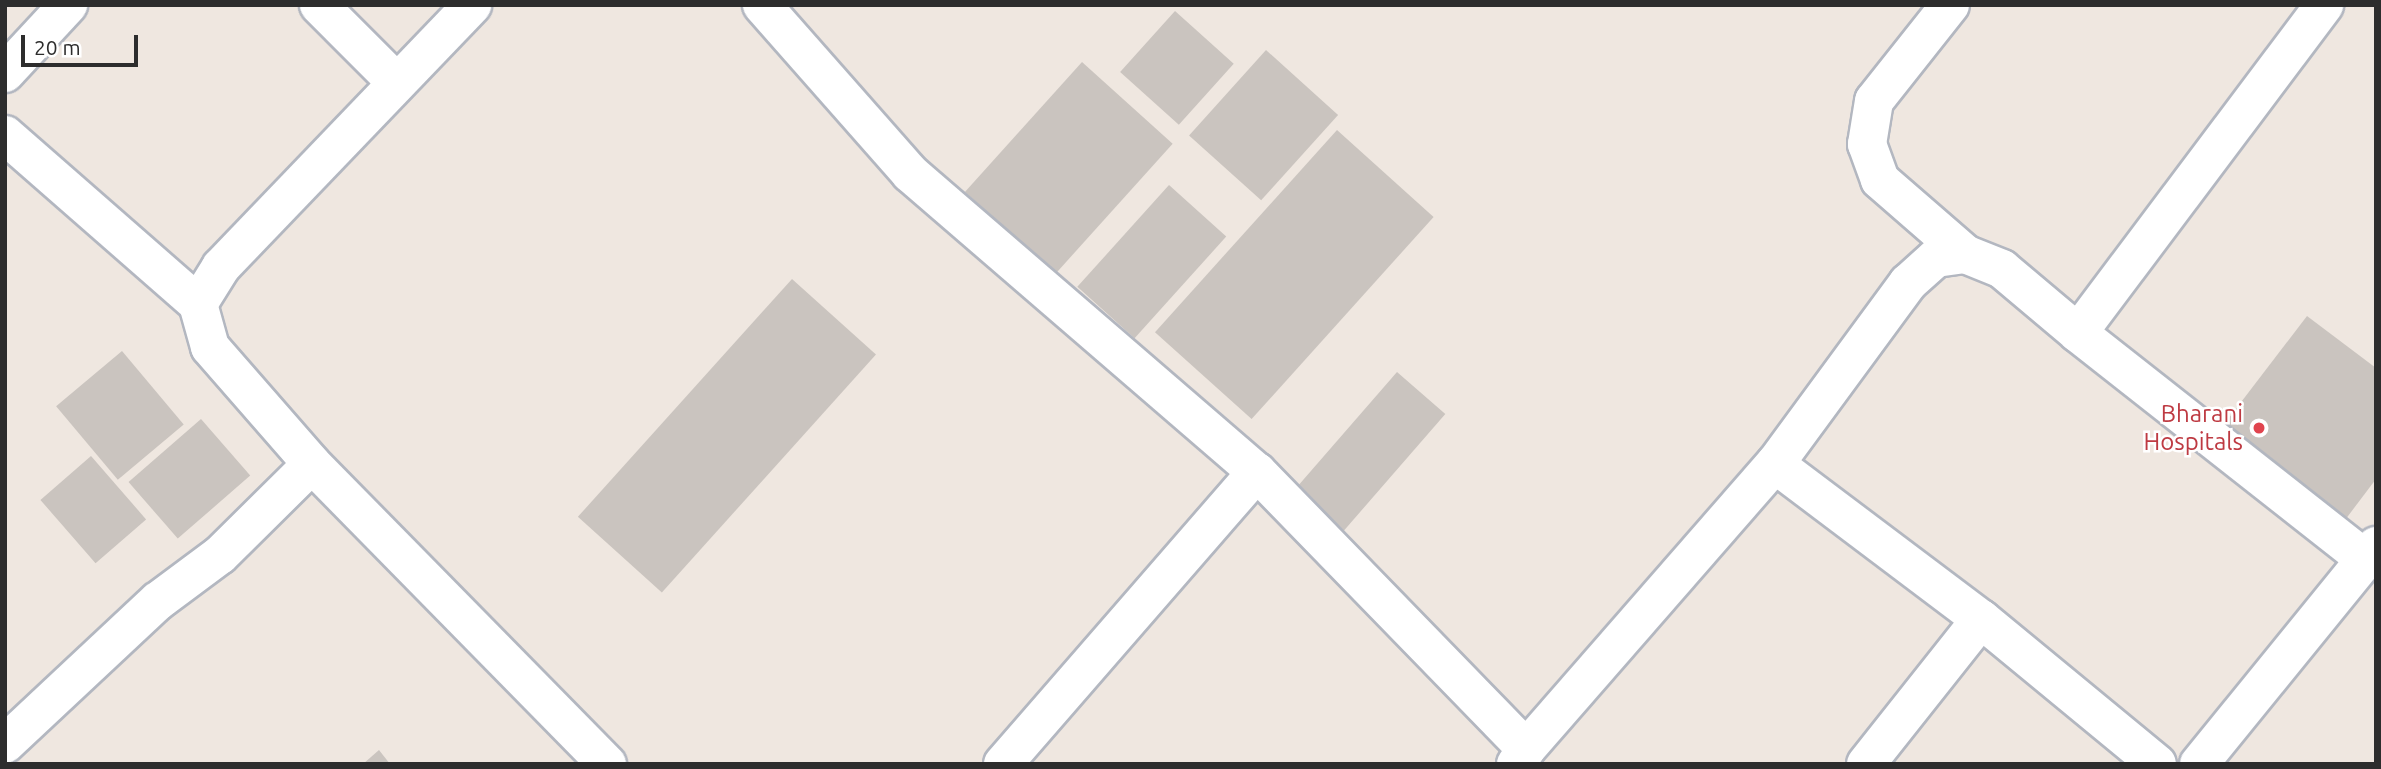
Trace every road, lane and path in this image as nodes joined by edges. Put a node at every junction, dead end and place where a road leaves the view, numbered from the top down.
1 (68, 5) edge
2 (319, 5) edge
3 (472, 5) edge
4 (762, 5) edge
5 (1950, 5) edge
6 (2324, 5) edge
7 (5, 73) edge
8 (397, 83) junction
9 (10, 148) edge
10 (1965, 254) junction
11 (198, 304) junction
12 (2078, 333) junction
13 (312, 464) junction
14 (1775, 464) junction
15 (1256, 472) junction
16 (2371, 552) edge
17 (1982, 619) junction
18 (5, 744) edge
19 (1521, 756) edge
20 (607, 764) edge
21 (1003, 764) edge
22 (1867, 764) edge
23 (2157, 764) edge
24 (2199, 764) edge

1 - 7 street
2 - 8 street
3 - 8 street
4 - 15 street
5 - 10 street
6 - 12 street
8 - 11 street
9 - 11 street
10 - 12 street
10 - 14 street
11 - 13 street
12 - 16 street
13 - 18 street
13 - 20 street
14 - 17 street
14 - 19 street
15 - 19 street
15 - 21 street
16 - 24 street
17 - 22 street
17 - 23 street

